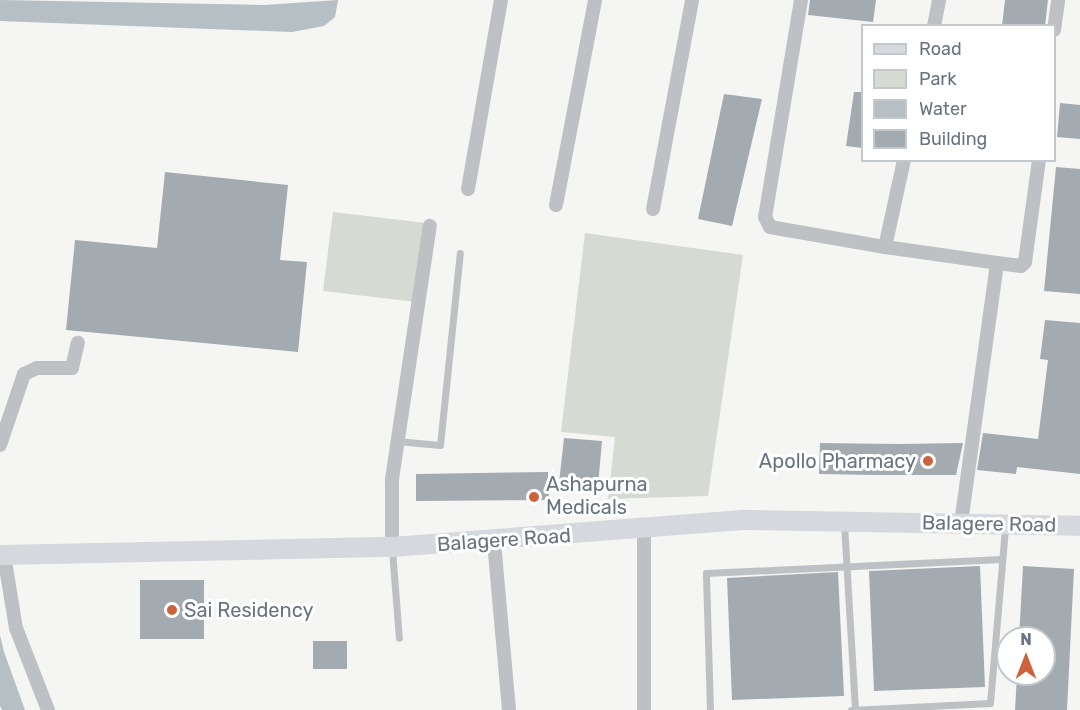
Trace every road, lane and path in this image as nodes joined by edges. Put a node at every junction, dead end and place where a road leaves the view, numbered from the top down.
1 (501, 0) edge
2 (595, 0) edge
3 (692, 0) edge
4 (801, 0) edge
5 (939, 0) edge
6 (1058, 0) edge
7 (934, 24) edge
8 (1055, 24) edge
9 (904, 162) edge
10 (1039, 162) edge
11 (468, 189) dead end
12 (556, 205) dead end
13 (653, 209) dead end
14 (430, 226) dead end
15 (885, 247) junction
16 (460, 253) dead end
17 (997, 263) junction
18 (78, 343) dead end
19 (397, 441) junction
20 (0, 445) edge
21 (844, 522) junction
22 (961, 523) junction
23 (1005, 524) junction
24 (1080, 526) edge
25 (644, 528) junction
26 (494, 542) junction
27 (392, 548) junction
28 (2, 555) edge
29 (1002, 559) junction
30 (848, 567) junction
31 (399, 638) dead end
32 (48, 710) edge
33 (509, 710) edge
34 (644, 710) edge
35 (710, 710) edge
36 (853, 710) edge

1 - 11 street
2 - 12 street
3 - 13 street
4 - 15 street
5 - 7 street
6 - 8 street
9 - 15 street
10 - 17 street
14 - 19 street
15 - 17 street
16 - 19 lane
17 - 22 street
18 - 20 street
19 - 27 street
21 - 22 street, Balagere Road
21 - 25 street, Balagere Road
21 - 30 lane
22 - 23 street, Balagere Road
23 - 24 street, Balagere Road
23 - 29 lane
25 - 26 street, Balagere Road
25 - 34 street
26 - 27 street, Balagere Road
26 - 33 street
27 - 28 street, Balagere Road
27 - 31 lane
28 - 32 street
29 - 30 lane
29 - 36 lane
30 - 35 lane
30 - 36 lane

